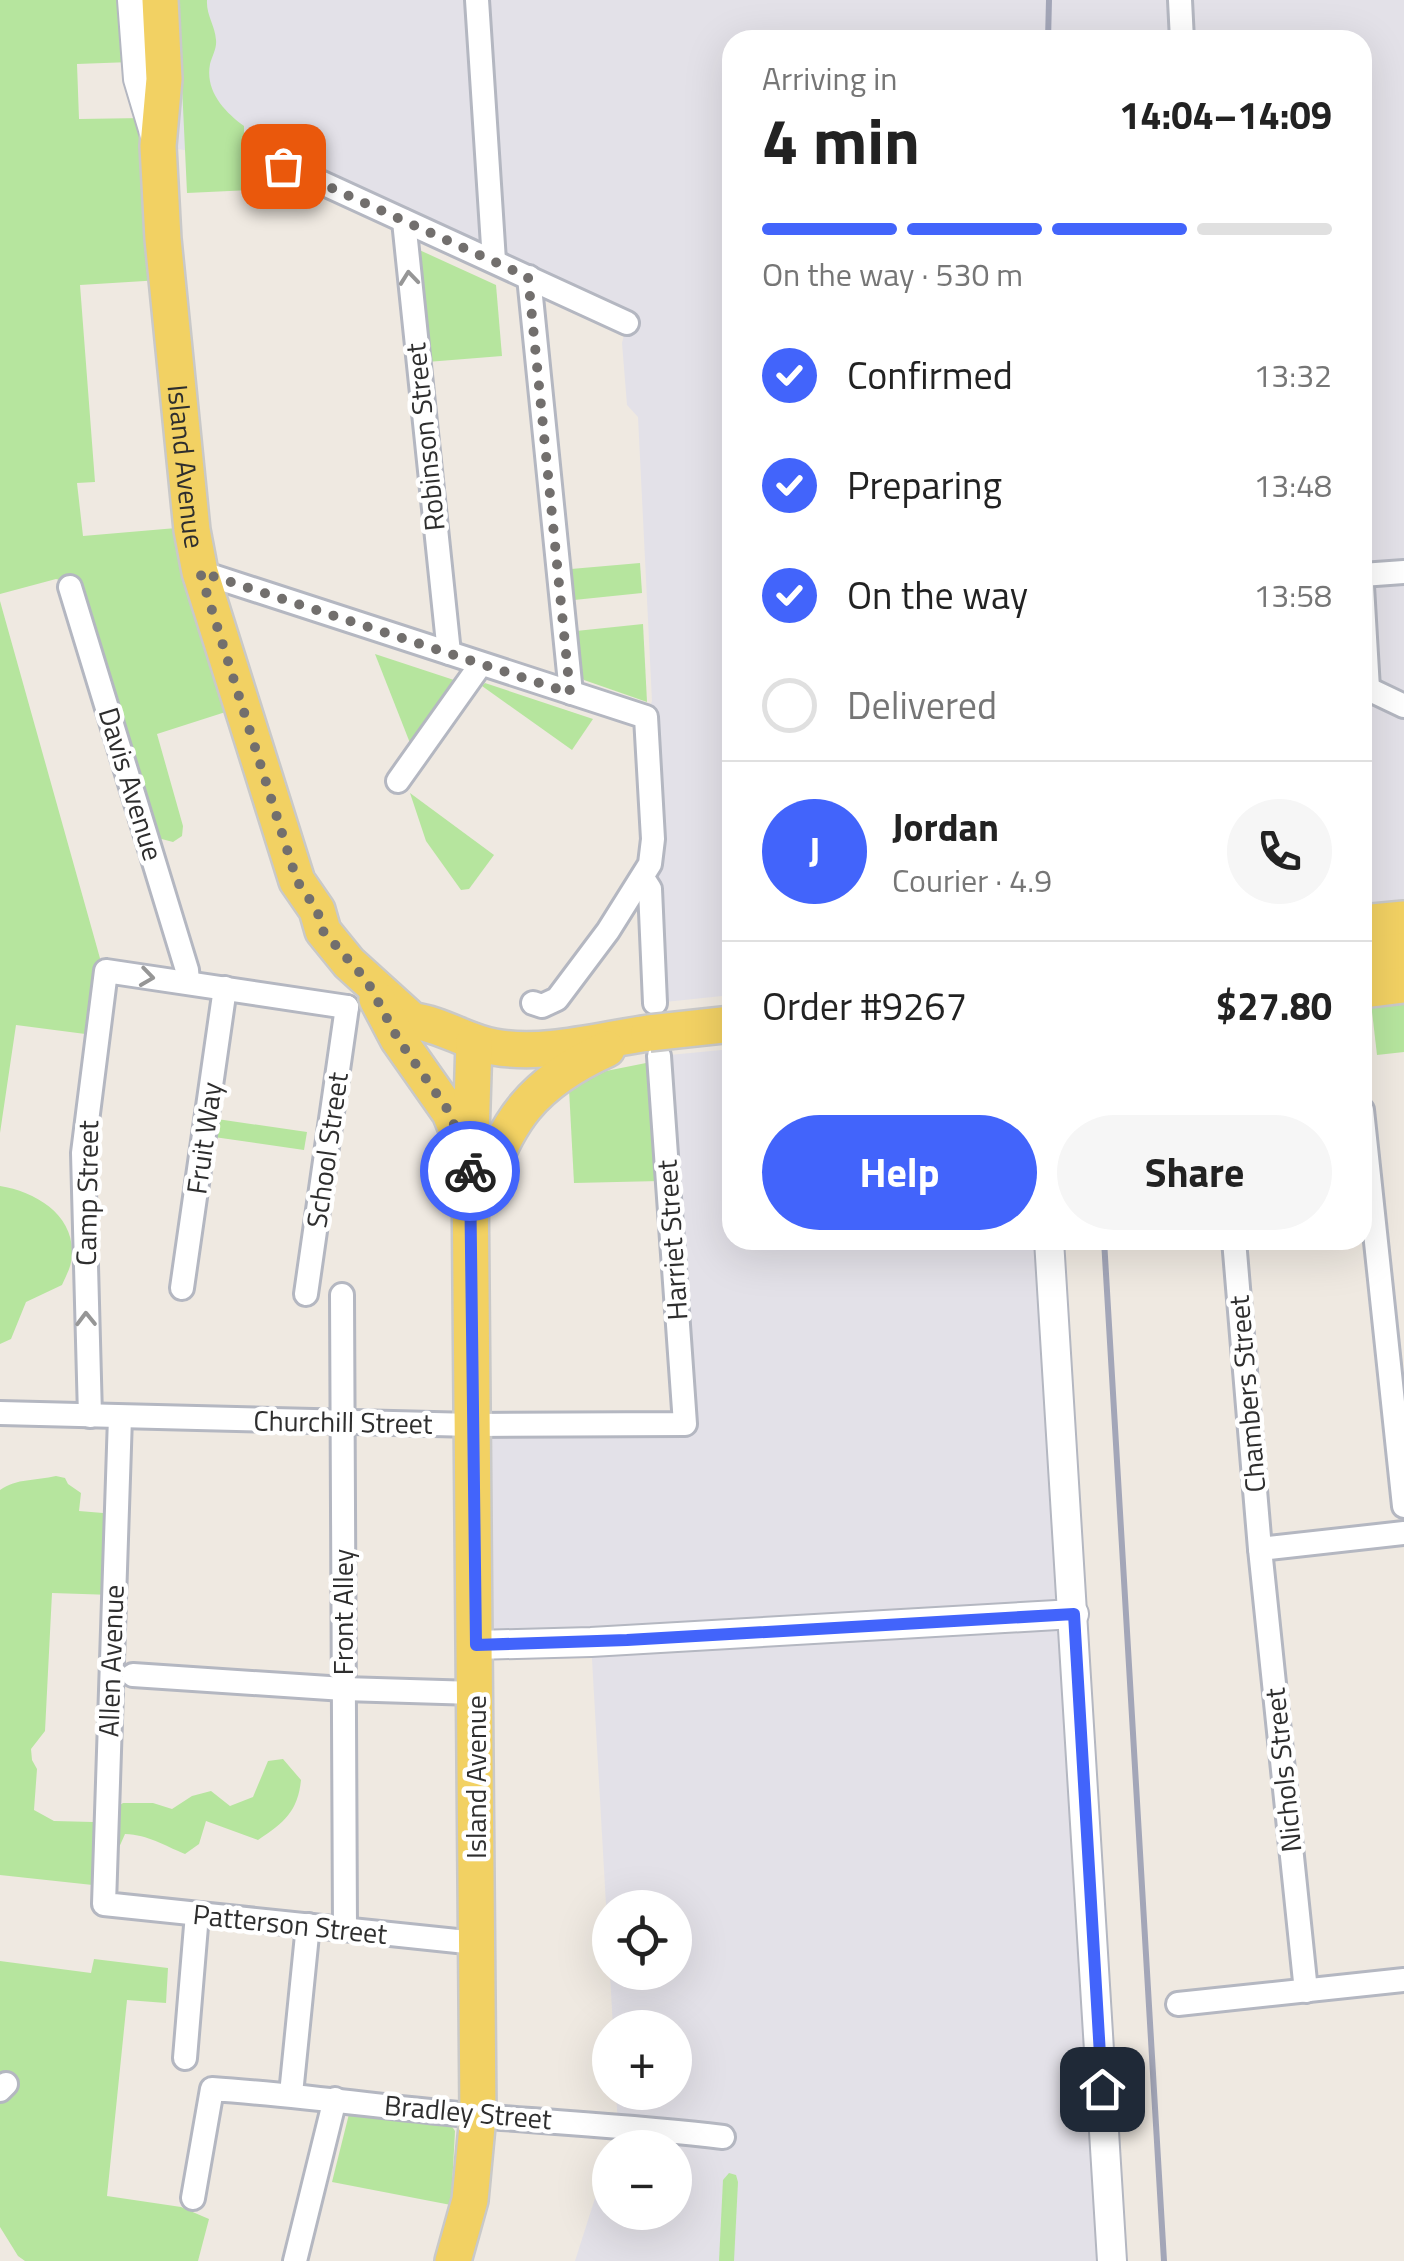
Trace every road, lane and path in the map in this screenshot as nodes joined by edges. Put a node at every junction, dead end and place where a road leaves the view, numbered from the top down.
1 (132, 0) edge
2 (160, 0) edge
3 (478, 0) edge
4 (1180, 0) edge
5 (1182, 30) edge
6 (158, 146) junction
7 (283, 166) dead end
8 (404, 221) junction
9 (494, 262) junction
10 (528, 277) junction
11 (627, 323) dead end
12 (200, 572) junction
13 (1404, 572) edge
14 (1372, 574) edge
15 (70, 587) dead end
16 (449, 653) junction
17 (481, 664) junction
18 (1372, 691) edge
19 (570, 693) junction
20 (1404, 706) edge
21 (398, 781) dead end
22 (643, 878) junction
23 (317, 910) junction
24 (1404, 919) edge
25 (1372, 922) edge
26 (1404, 951) edge
27 (1372, 955) edge
28 (188, 982) junction
29 (1404, 985) edge
30 (225, 988) junction
31 (1372, 989) edge
32 (357, 994) junction
33 (532, 1003) dead end
34 (427, 1022) junction
35 (722, 1025) edge
36 (651, 1032) junction
37 (474, 1042) junction
38 (470, 1168) junction
39 (1372, 1204) edge
40 (471, 1226) junction
41 (1051, 1250) edge
42 (1235, 1250) edge
43 (182, 1288) dead end
44 (306, 1294) dead end
45 (342, 1295) dead end
46 (0, 1413) edge
47 (90, 1416) junction
48 (120, 1417) junction
49 (342, 1422) junction
50 (685, 1424) joint
51 (473, 1425) junction
52 (1404, 1506) edge
53 (1404, 1533) edge
54 (1260, 1549) junction
55 (1074, 1614) junction
56 (476, 1645) junction
57 (133, 1676) dead end
58 (344, 1689) junction
59 (475, 1693) junction
60 (104, 1904) joint
61 (197, 1914) junction
62 (308, 1925) junction
63 (345, 1929) junction
64 (476, 1942) junction
65 (1404, 1980) edge
66 (1306, 1991) junction
67 (1178, 2004) dead end
68 (185, 2058) dead end
69 (290, 2094) junction
70 (335, 2099) junction
71 (478, 2116) junction
72 (723, 2136) dead end
73 (193, 2198) dead end
74 (295, 2261) edge
75 (453, 2261) edge
76 (1112, 2261) edge

1 - 6 street
2 - 6 main road, Island Avenue
3 - 9 street
4 - 5 street
6 - 12 main road, Island Avenue
7 - 8 street
8 - 9 street
16 -> 8 street, Robinson Street
9 - 10 street
10 - 11 street
10 - 19 street
12 - 16 street
12 - 23 main road, Island Avenue
13 - 14 street
15 - 28 street, Davis Avenue
16 - 17 street
17 - 19 street
17 - 21 street
18 - 20 street
19 - 22 street
22 - 33 street
22 - 36 street, Harriet Street
23 - 32 main road, Island Avenue
23 - 34 main road, Island Avenue
24 - 25 main road
26 - 27 main road
28 - 30 street
47 -> 28 street, Camp Street
29 - 31 main road
30 - 32 street
30 - 43 street, Fruit Way
32 - 34 main road, Island Avenue
32 - 38 main road
32 - 44 street, School Street
34 - 37 main road, Island Avenue
35 - 36 main road, bridge
36 - 37 main road
36 - 40 main road
36 - 50 street, Harriet Street
37 - 38 main road, Island Avenue
38 - 40 main road, Island Avenue
39 - 52 street
40 - 51 main road, Island Avenue
41 - 55 street
42 - 54 street, Chambers Street
45 - 49 street, Front Alley
46 - 47 street, Churchill Street
47 - 48 street, Churchill Street
48 - 49 street, Churchill Street
48 - 60 street, Allen Avenue
49 - 51 street, Churchill Street
49 - 58 street, Front Alley
50 - 51 street, Churchill Street
51 - 56 main road, Island Avenue
53 - 54 street
54 - 66 street, Nichols Street
55 - 56 street
55 - 76 street
56 - 59 main road, Island Avenue
57 - 58 street
58 - 59 street
58 - 63 street, Front Alley
59 - 64 main road, Island Avenue
60 - 61 street, Patterson Street
61 - 62 street, Patterson Street
61 - 68 street
62 - 63 street, Patterson Street
62 - 69 street
63 - 64 street, Patterson Street
64 - 71 main road, Island Avenue
65 - 66 street
66 - 67 street
69 - 70 street, Bradley Street
69 - 73 street, Bradley Street
70 - 71 street, Bradley Street
70 - 74 street
71 - 72 street, Bradley Street
71 - 75 main road, Island Avenue

